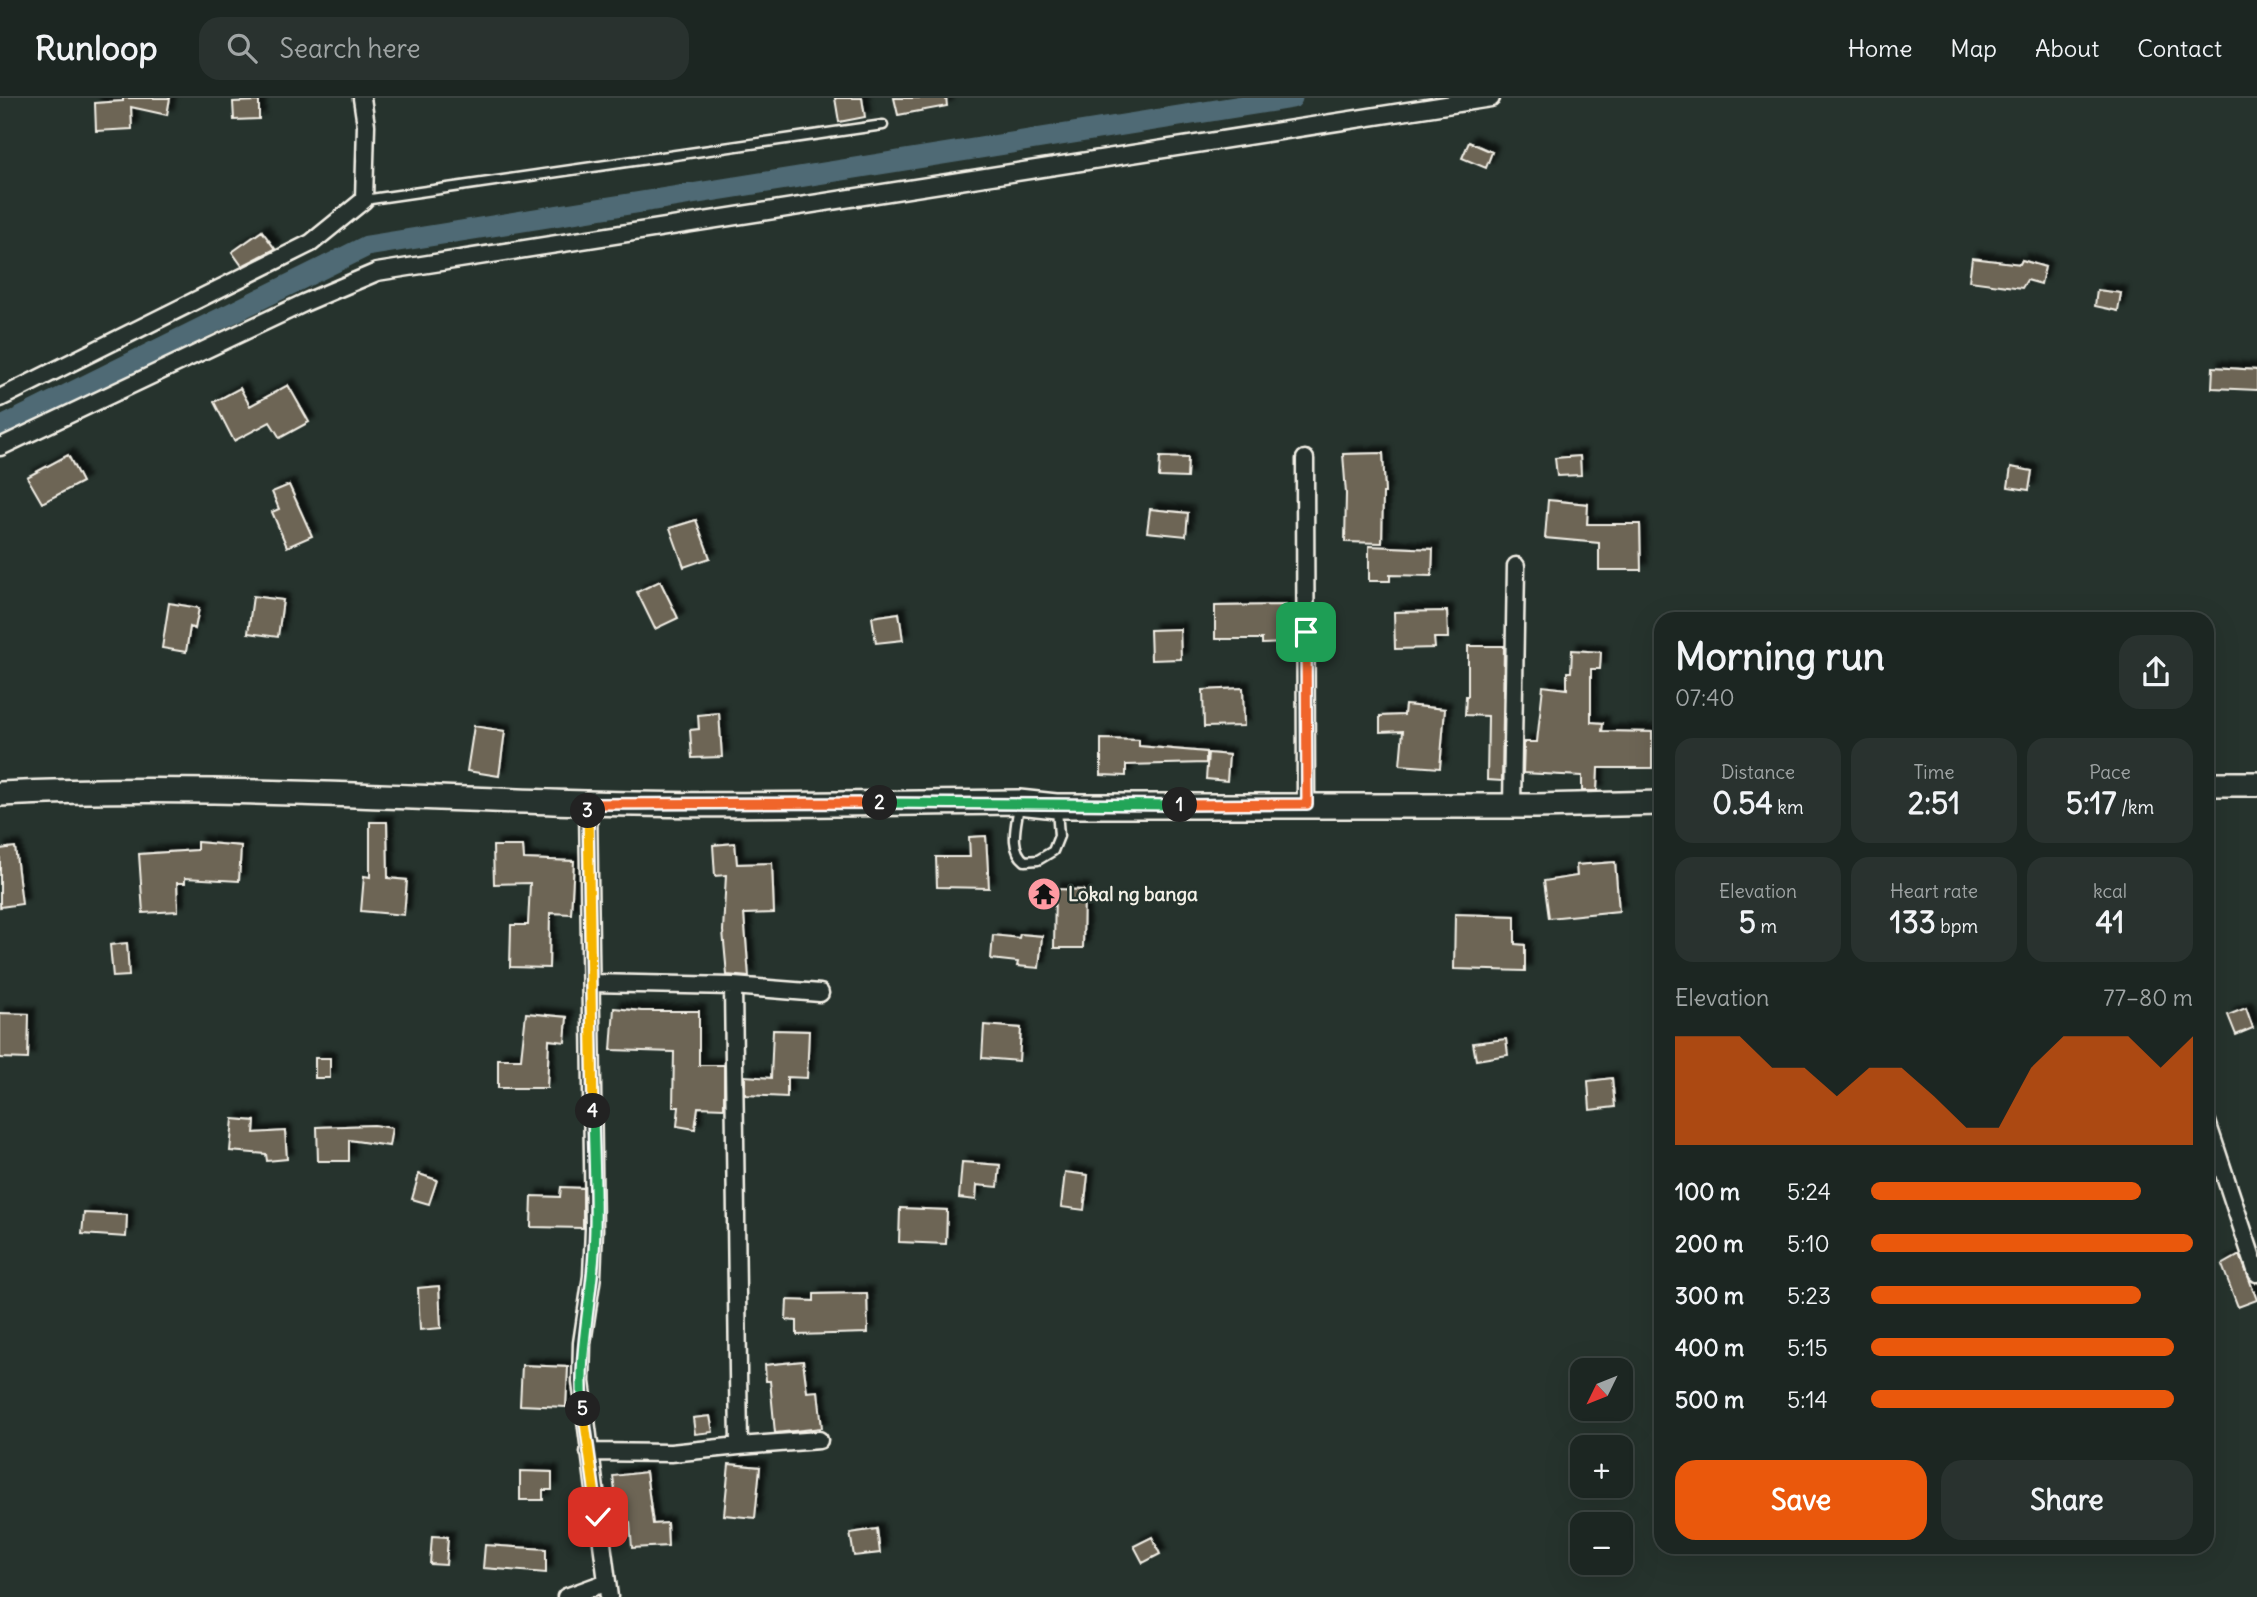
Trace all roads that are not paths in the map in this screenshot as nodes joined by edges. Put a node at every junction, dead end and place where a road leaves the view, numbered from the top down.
1 (362, 98) edge
2 (1490, 98) edge
3 (883, 125) dead end
4 (364, 200) junction
5 (0, 398) edge
6 (0, 447) edge
7 (1305, 459) dead end
8 (1516, 566) dead end
9 (2214, 784) edge
10 (2257, 784) edge
11 (0, 794) edge
12 (1019, 803) junction
13 (1654, 803) edge
14 (588, 804) junction
15 (1307, 804) junction
16 (1056, 806) junction
17 (1512, 806) junction
18 (591, 983) junction
19 (733, 986) junction
20 (820, 993) dead end
21 (2214, 1143) edge
22 (2257, 1273) edge
23 (819, 1440) dead end
24 (738, 1446) junction
25 (589, 1452) junction
26 (608, 1590) edge
27 (566, 1597) edge

1 - 4 street
2 - 6 street
3 - 4 lane
4 - 5 street
7 - 15 street
8 - 17 street
9 - 10 main road
11 - 14 main road
12 - 14 main road
12 - 16 main road
12 - 16 lane
13 - 17 main road
14 - 18 street
15 - 16 main road
15 - 17 main road
18 - 19 street
18 - 25 street
19 - 20 street
19 - 24 street
21 - 22 street
23 - 24 street
24 - 25 street
25 - 26 street
26 - 27 street

